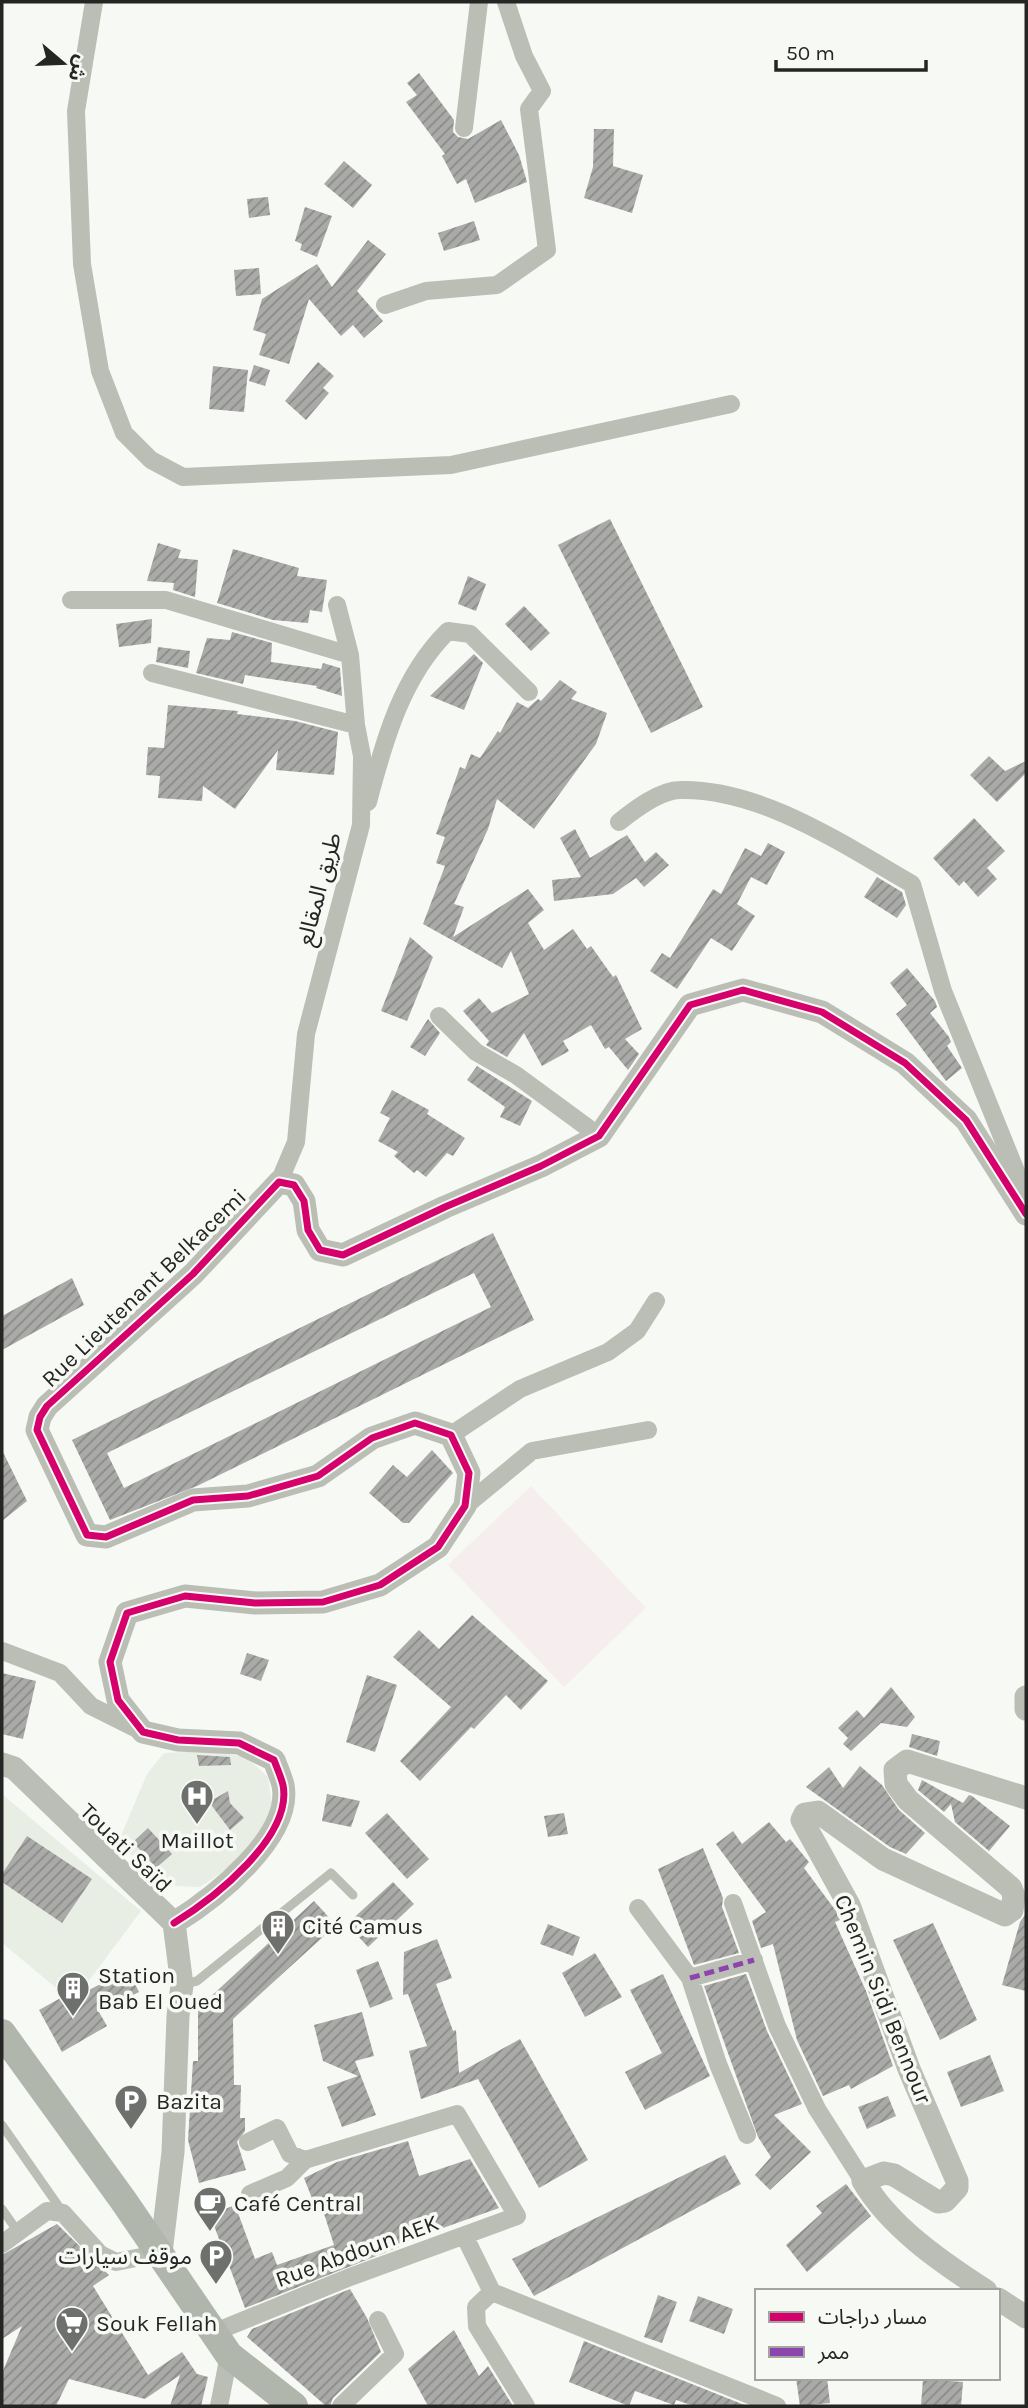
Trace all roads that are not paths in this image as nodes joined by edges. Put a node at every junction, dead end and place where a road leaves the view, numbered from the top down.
1 (94, 2) edge
2 (478, 2) edge
3 (506, 2) edge
4 (464, 128) dead end
5 (385, 306) dead end
6 (731, 404) dead end
7 (71, 600) dead end
8 (337, 605) dead end
9 (350, 655) junction
10 (152, 673) dead end
11 (529, 692) dead end
12 (356, 725) junction
13 (619, 822) dead end
14 (361, 825) junction
15 (439, 1016) dead end
16 (599, 1136) junction
17 (279, 1182) junction
18 (1026, 1196) edge
19 (1026, 1214) edge
20 (656, 1301) dead end
21 (648, 1430) dead end
22 (451, 1435) junction
23 (465, 1506) junction
24 (2, 1651) edge
25 (1026, 1697) edge
26 (1026, 1709) edge
27 (143, 1732) junction
28 (2, 1764) edge
29 (1026, 1798) edge
30 (353, 1895) dead end
31 (733, 1903) dead end
32 (638, 1909) dead end
33 (174, 1923) junction
34 (754, 1960) junction
35 (690, 1978) junction
36 (183, 1985) junction
37 (2, 2033) edge
38 (2, 2125) edge
39 (747, 2135) dead end
40 (248, 2142) dead end
41 (305, 2160) junction
42 (863, 2181) junction
43 (250, 2194) dead end
44 (2, 2209) edge
45 (63, 2213) junction
46 (18, 2232) junction
47 (465, 2237) junction
48 (2, 2244) edge
49 (161, 2253) junction
50 (983, 2289) edge
51 (492, 2292) junction
52 (1000, 2300) edge
53 (1026, 2317) edge
54 (378, 2320) dead end
55 (222, 2344) junction
56 (219, 2406) edge
57 (294, 2406) edge
58 (341, 2406) edge
59 (526, 2406) edge
60 (777, 2406) edge

1 - 6 street
2 - 4 street
3 - 5 street
7 - 9 street
8 - 9 street, طريق المقالع
9 - 12 street, طريق المقالع
10 - 12 street
11 - 14 street
12 - 14 street, طريق المقالع
13 - 18 street
14 - 17 street, طريق المقالع
15 - 16 street
16 - 17 street, Rue Lieutenant Belkacemi
16 - 19 street, Rue Lieutenant Belkacemi
17 - 22 street, Rue Lieutenant Belkacemi
20 - 22 street
21 - 23 street
22 - 23 street
23 - 27 street
24 - 27 street
25 - 26 street
27 - 33 street
28 - 33 street, Touati Saïd
29 - 42 street, Chemin Sidi Bennour
30 - 36 lane
31 - 34 street
32 - 35 street
33 - 36 street, Touati Saïd
34 - 35 street
34 - 42 street
35 - 39 street
36 - 49 street, Touati Saïd
37 - 49 main road
38 - 45 lane
40 - 41 street
41 - 43 street
41 - 47 street, Rue Abdoun AEK
42 - 50 street
44 - 46 lane
45 - 46 street
45 - 49 street
46 - 48 street
47 - 51 street
47 - 55 street, Rue Abdoun AEK
49 - 55 main road
51 - 59 street
51 - 60 street
52 - 53 street
54 - 58 street
55 - 56 street
55 - 57 main road

